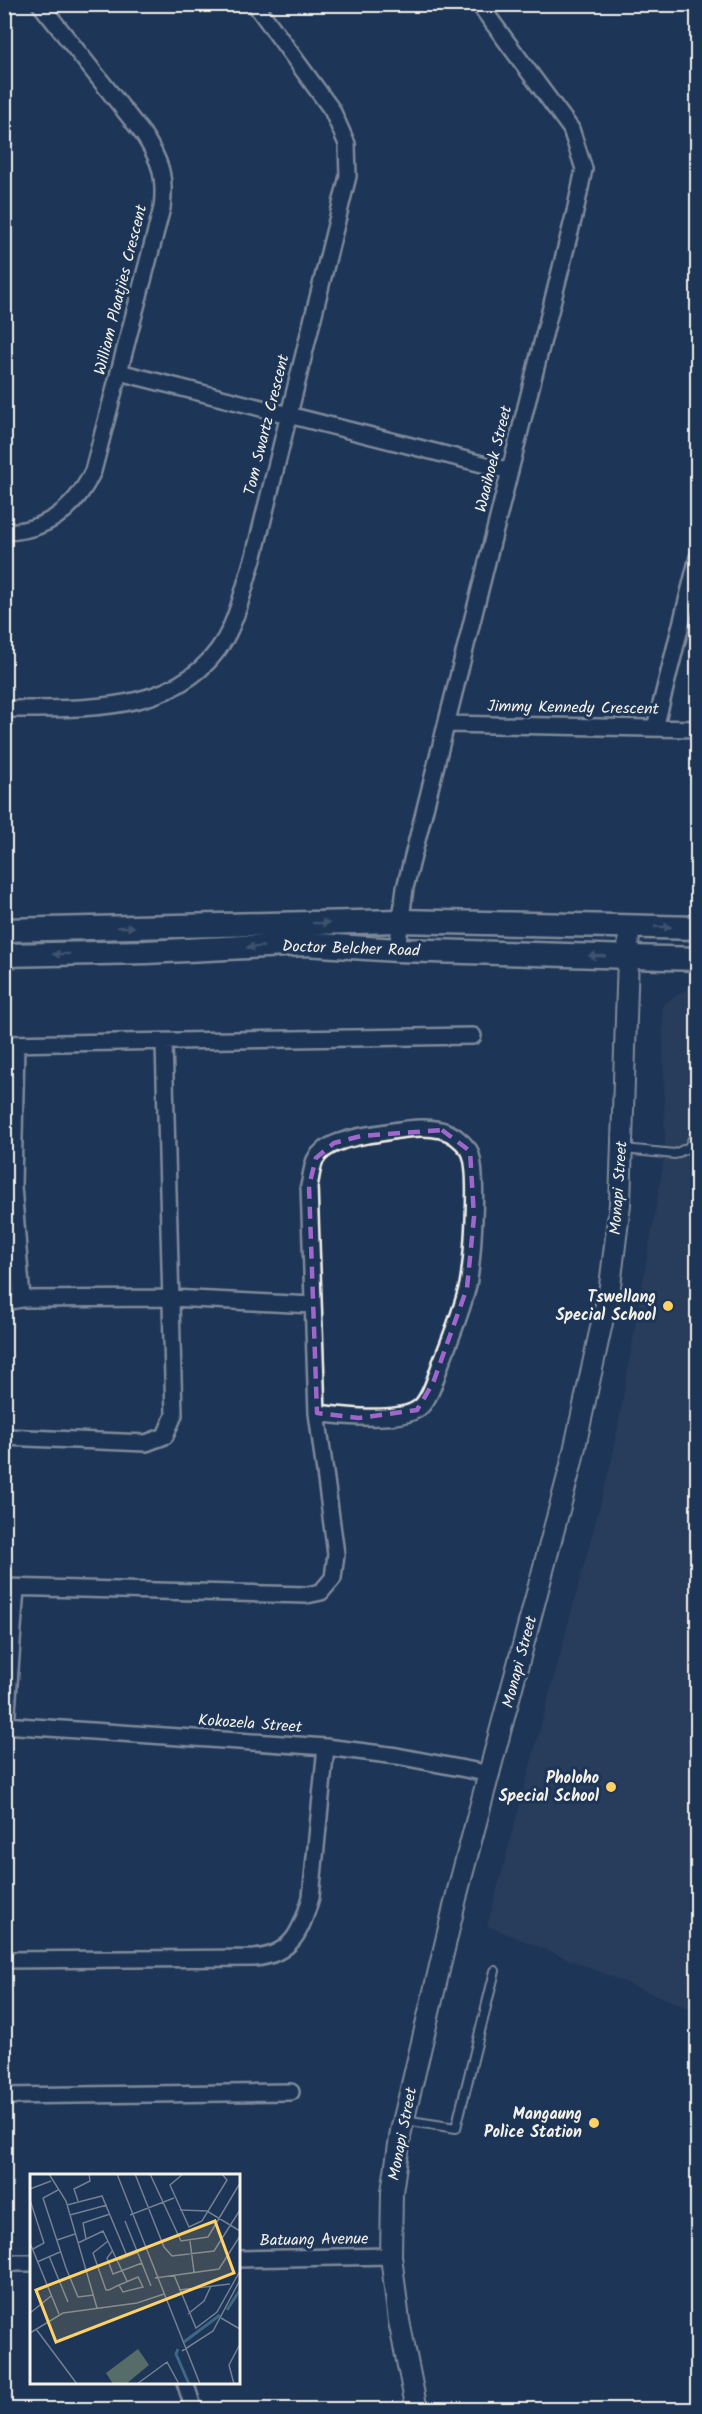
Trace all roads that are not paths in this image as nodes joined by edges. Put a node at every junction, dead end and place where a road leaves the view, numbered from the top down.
1 (40, 4) edge
2 (255, 4) edge
3 (478, 4) edge
4 (118, 372) junction
5 (288, 416) junction
6 (510, 471) junction
7 (4, 532) edge
8 (698, 557) edge
9 (4, 709) edge
10 (447, 724) junction
11 (655, 728) junction
12 (698, 729) edge
13 (400, 921) junction
14 (629, 926) junction
15 (698, 928) edge
16 (4, 930) edge
17 (397, 950) junction
18 (4, 955) edge
19 (629, 957) junction
20 (698, 959) edge
21 (472, 1036) dead end
22 (164, 1042) junction
23 (10, 1044) edge
24 (698, 1129) edge
25 (689, 1147) junction
26 (622, 1148) junction
27 (698, 1155) edge
28 (9, 1186) edge
29 (171, 1298) junction
30 (22, 1299) junction
31 (4, 1302) edge
32 (313, 1305) junction
33 (317, 1413) junction
34 (4, 1437) edge
35 (10, 1587) edge
36 (5, 1725) edge
37 (326, 1747) junction
38 (491, 1774) junction
39 (4, 1959) edge
40 (495, 1971) dead end
41 (291, 2092) dead end
42 (4, 2096) edge
43 (404, 2121) junction
44 (391, 2256) junction
45 (240, 2259) edge
46 (4, 2263) edge
47 (30, 2263) edge
48 (186, 2384) edge
49 (417, 2404) edge
50 (194, 2409) edge

1 - 4 street, William Plaatjies Crescent
2 - 5 street, Tom Swartz Crescent
3 - 6 street, Waaihoek Street
4 - 5 street
4 - 7 street, William Plaatjies Crescent
5 - 6 street
5 - 9 street, Tom Swartz Crescent
6 - 10 street, Waaihoek Street
8 - 11 street
10 - 11 street, Jimmy Kennedy Crescent
10 - 13 street, Waaihoek Street
11 - 12 street, Jimmy Kennedy Crescent
13 - 14 main road, Doctor Belcher Road
16 -> 13 main road, Doctor Belcher Road
13 - 17 street, Waaihoek Street
14 -> 15 main road, Doctor Belcher Road
14 - 19 street, Monapi Street
17 -> 18 main road, Doctor Belcher Road
19 -> 17 main road, Doctor Belcher Road
19 - 20 main road, Doctor Belcher Road
19 - 26 street, Monapi Street
21 - 22 street
22 - 23 street
22 - 29 street
23 - 28 street
24 - 25 lane
25 - 26 lane
25 - 27 lane
26 - 38 street, Monapi Street
28 - 30 street
29 - 30 street
29 - 32 street
29 - 34 street
30 - 31 street
32 - 33 street
32 - 33 street
33 - 35 street
35 - 36 street
36 - 37 street, Kokozela Street
37 - 38 street, Kokozela Street
37 - 39 street
38 - 43 street, Monapi Street
40 - 43 lane
41 - 42 street
43 - 44 street, Monapi Street
44 - 45 street, Batuang Avenue
44 - 49 street, Monapi Street
46 - 47 street
48 - 50 street

